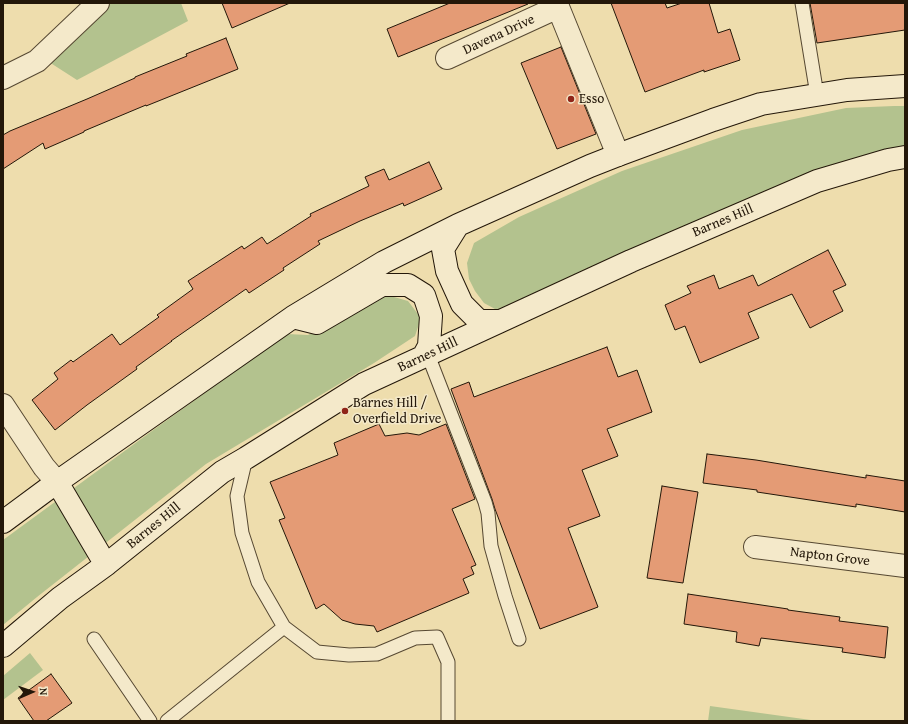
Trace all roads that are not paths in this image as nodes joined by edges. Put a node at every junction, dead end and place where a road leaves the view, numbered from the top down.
1 (98, 3) edge
2 (802, 3) edge
3 (557, 5) edge
4 (447, 58) dead end
5 (3, 78) edge
6 (905, 86) edge
7 (817, 95) junction
8 (618, 155) junction
9 (905, 157) edge
10 (458, 225) junction
11 (293, 317) junction
12 (500, 321) junction
13 (426, 356) junction
14 (3, 405) edge
15 (246, 458) junction
16 (56, 482) junction
17 (3, 522) edge
18 (755, 547) dead end
19 (107, 564) junction
20 (905, 566) edge
21 (284, 626) junction
22 (94, 639) dead end
23 (519, 639) dead end
24 (3, 646) edge
25 (150, 721) edge
26 (167, 721) edge
27 (448, 721) edge

1 - 5 main road
2 - 7 lane
3 - 4 main road, Davena Drive
3 - 8 main road, Davena Drive
6 - 7 main road
7 - 8 main road
8 - 10 main road
9 - 12 main road, Barnes Hill
10 - 11 main road
10 - 12 main road
11 - 13 main road
11 - 16 main road
12 - 13 main road, Barnes Hill
13 - 15 main road, Barnes Hill
13 - 23 lane
14 - 16 main road
15 - 19 main road, Barnes Hill
15 - 21 lane
16 - 17 main road
16 - 19 main road
18 - 20 main road, Napton Grove
19 - 24 main road, Barnes Hill
21 - 26 lane
21 - 27 lane
22 - 25 lane

